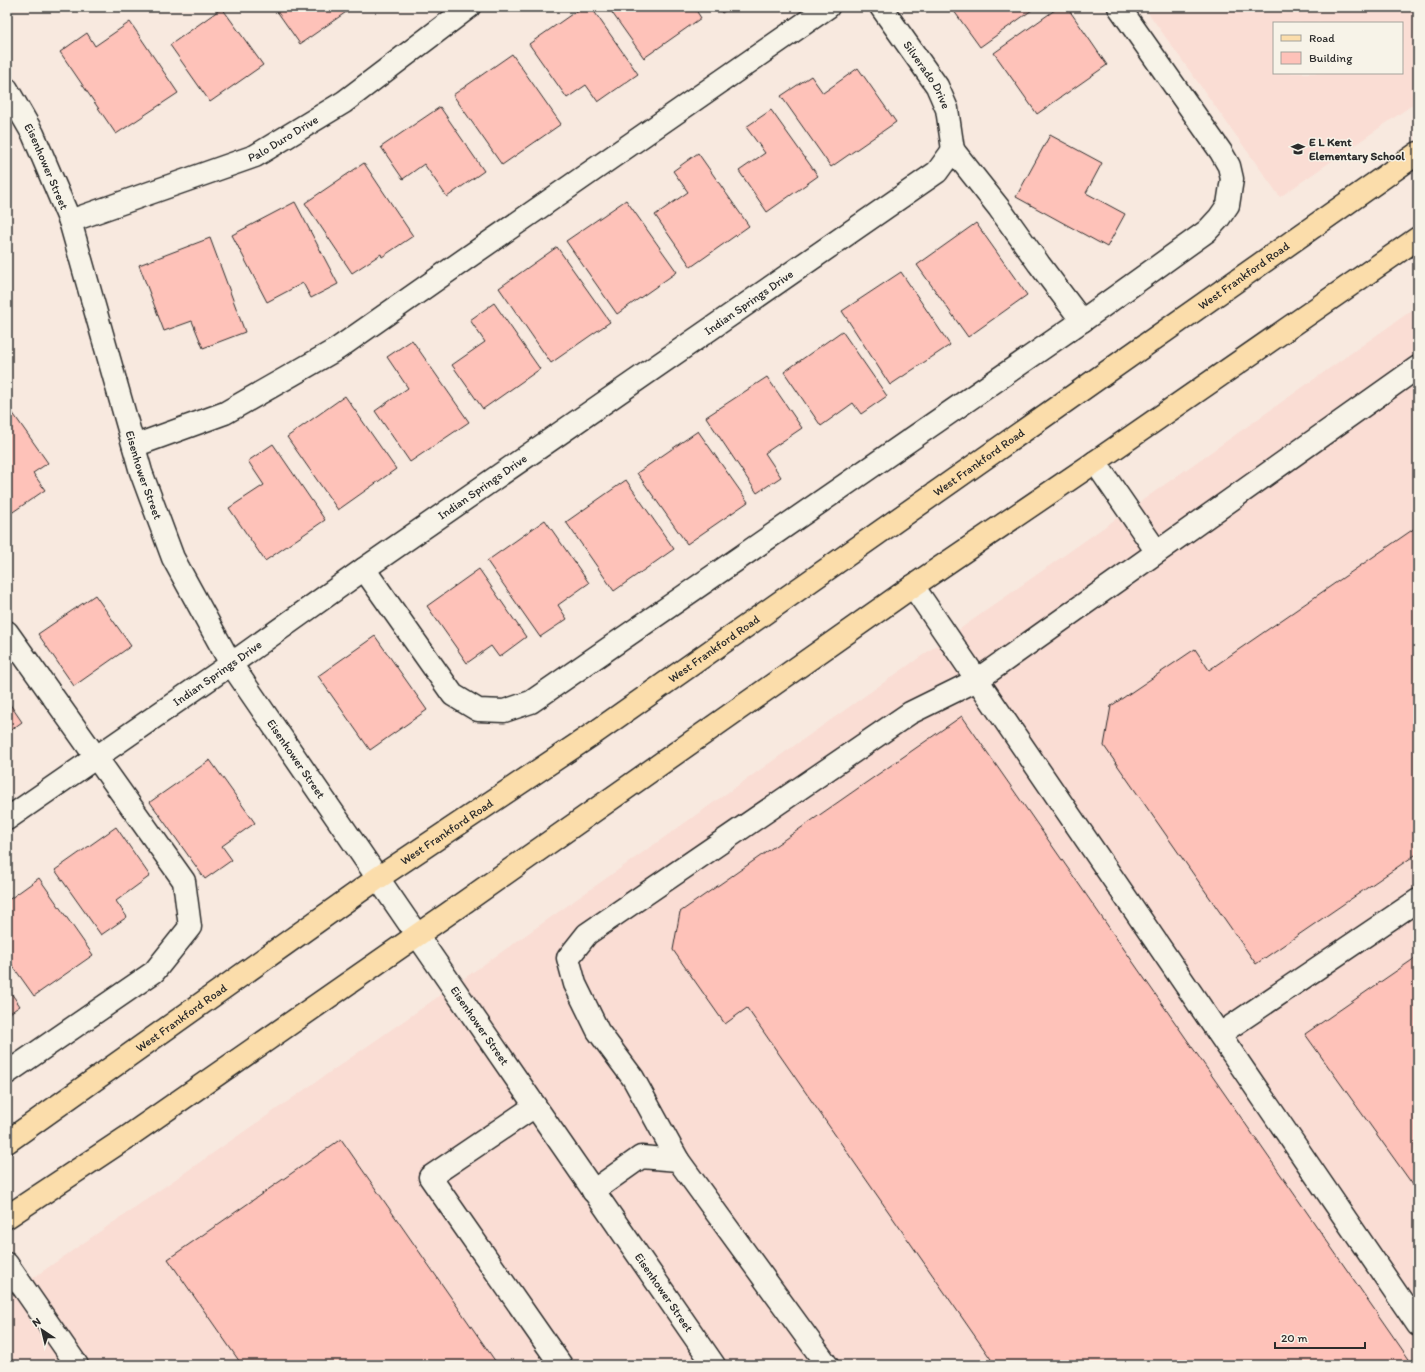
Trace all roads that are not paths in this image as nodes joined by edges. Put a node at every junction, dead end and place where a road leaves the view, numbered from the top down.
1 (469, 7) edge
2 (828, 7) edge
3 (881, 7) edge
4 (1119, 7) edge
5 (7, 88) edge
6 (953, 150) junction
7 (1418, 153) edge
8 (70, 221) junction
9 (1418, 238) edge
10 (1082, 321) junction
11 (1418, 367) edge
12 (134, 446) junction
13 (1095, 462) junction
14 (1157, 552) junction
15 (364, 569) junction
16 (913, 586) junction
17 (7, 632) edge
18 (231, 664) junction
19 (977, 680) junction
20 (97, 757) junction
21 (7, 819) edge
22 (378, 878) junction
23 (1418, 900) edge
24 (417, 935) junction
25 (1220, 1034) junction
26 (7, 1072) edge
27 (535, 1106) junction
28 (7, 1142) edge
29 (678, 1160) junction
30 (593, 1190) junction
31 (7, 1217) edge
32 (7, 1264) edge
33 (1418, 1325) edge
34 (77, 1365) edge
35 (561, 1365) edge
36 (714, 1365) edge
37 (827, 1365) edge

1 - 8 street, Palo Duro Drive
2 - 12 street
3 - 6 street, Silverado Drive
4 - 10 street
5 - 8 street, Eisenhower Street
6 - 10 street
6 - 15 street, Indian Springs Drive
7 - 22 main road, West Frankford Road
8 - 12 street, Eisenhower Street
9 - 13 main road
10 - 15 street
11 - 14 street
12 - 18 street, Eisenhower Street
13 - 14 street
13 - 16 main road
14 - 19 street
15 - 18 street, Indian Springs Drive
16 - 19 street
16 - 24 main road
17 - 20 street
18 - 20 street, Indian Springs Drive
18 - 22 street, Eisenhower Street
19 - 25 street
19 - 29 street
20 - 21 street, Indian Springs Drive
20 - 26 street
22 - 24 street, Eisenhower Street
22 - 28 main road, West Frankford Road
23 - 25 street
24 - 27 street, Eisenhower Street
24 - 31 main road
25 - 33 street
27 - 30 street, Eisenhower Street
27 - 35 street
29 - 30 street
29 - 37 street
30 - 36 street, Eisenhower Street
32 - 34 street

